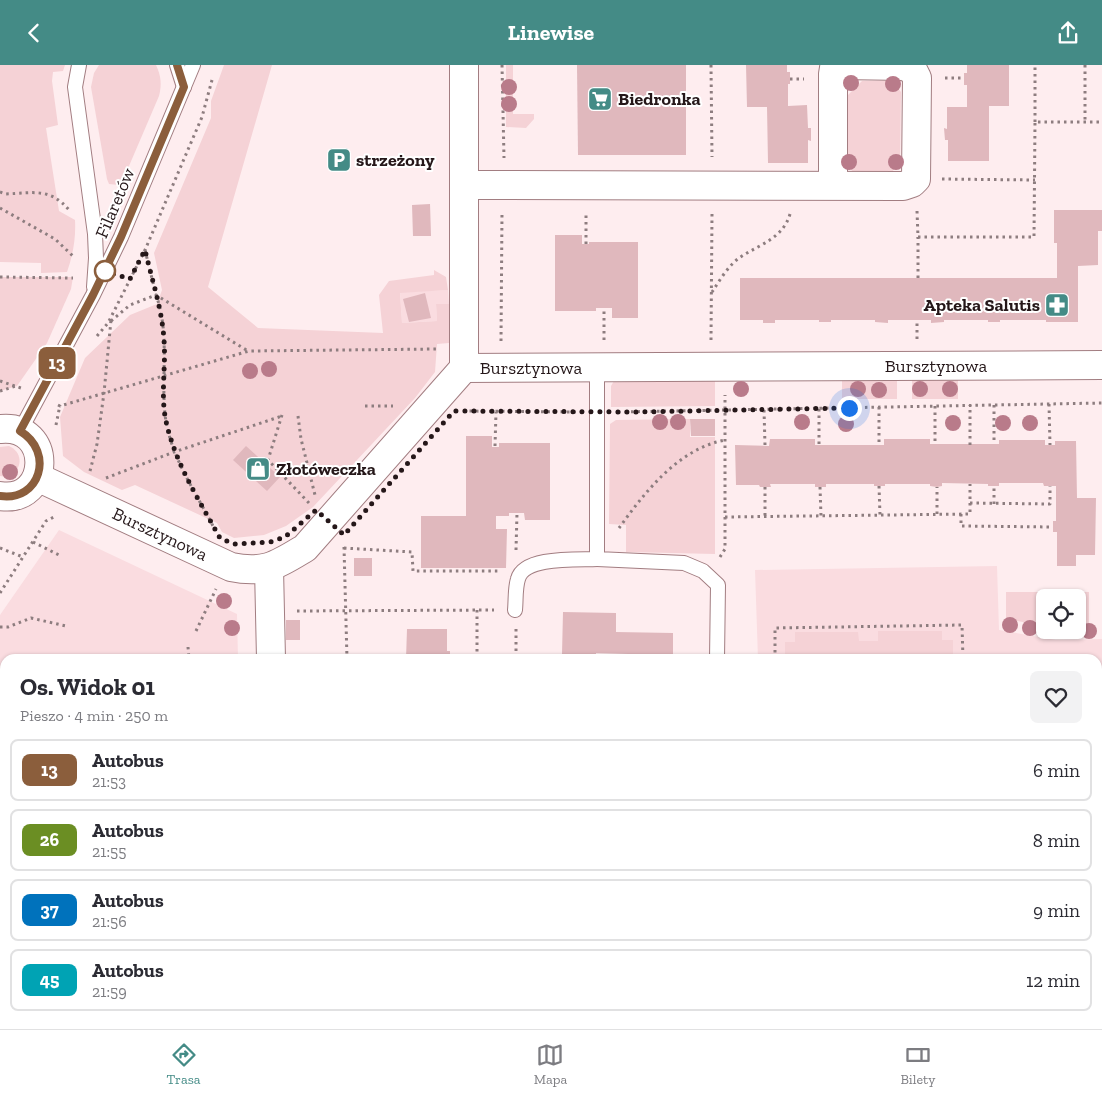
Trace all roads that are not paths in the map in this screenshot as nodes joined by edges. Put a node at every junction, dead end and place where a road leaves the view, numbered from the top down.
1 (79, 65) edge
2 (177, 65) edge
3 (193, 65) edge
4 (464, 65) edge
5 (184, 87) junction
6 (465, 185) junction
7 (833, 185) junction
8 (93, 295) junction
9 (601, 357) junction
10 (1102, 365) edge
11 (464, 368) junction
12 (10, 430) edge
13 (37, 477) junction
14 (0, 496) edge
15 (597, 559) junction
16 (268, 568) junction
17 (515, 610) road end
18 (271, 654) edge
19 (717, 654) edge

1 - 8 lane
2 - 5 lane
3 - 5 lane, Filaretów
4 - 6 street
5 - 8 lane, Filaretów
6 - 7 street
6 - 11 street
7 - 7 street
8 - 12 lane, Filaretów
9 - 10 street, Bursztynowa
9 - 11 street, Bursztynowa
9 - 15 lane
11 - 16 street, Bursztynowa
12 - 13 street
13 - 14 street
13 - 16 street, Bursztynowa
15 - 17 lane
15 - 19 lane
16 - 18 street

